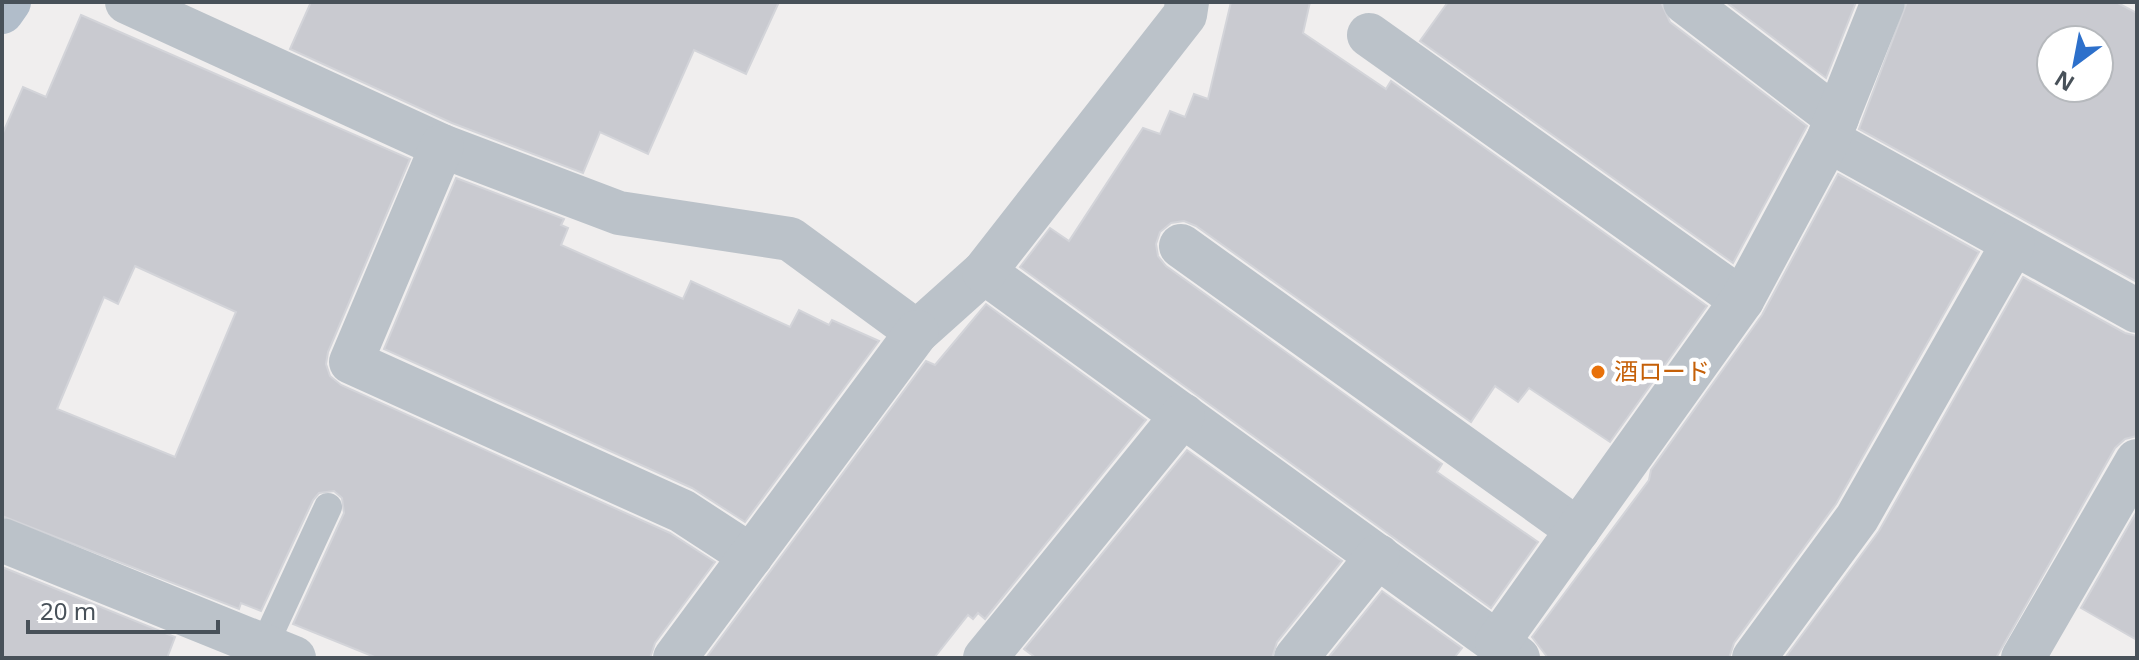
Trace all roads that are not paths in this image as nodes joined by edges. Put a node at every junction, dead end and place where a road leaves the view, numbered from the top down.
1 (9, 2) edge
2 (127, 2) edge
3 (1187, 2) edge
4 (1685, 2) edge
5 (1883, 2) edge
6 (2, 12) edge
7 (1369, 35) dead end
8 (1832, 129) junction
9 (442, 146) junction
10 (2013, 244) junction
11 (1181, 246) dead end
12 (984, 272) junction
13 (1742, 300) junction
14 (2137, 311) edge
15 (917, 332) junction
16 (1183, 415) junction
17 (2137, 461) edge
18 (328, 507) dead end
19 (1578, 530) junction
20 (2, 540) edge
21 (751, 556) junction
22 (1378, 556) junction
23 (1508, 650) edge
24 (279, 652) edge
25 (675, 658) edge
26 (985, 658) edge
27 (1296, 658) edge
28 (1754, 658) edge
29 (2023, 658) edge

1 - 6 main road
2 - 9 street
3 - 12 street
4 - 8 street
5 - 8 street
7 - 13 street
8 - 10 street
8 - 13 street
9 - 15 street
9 - 21 street
10 - 14 street
10 - 28 street
11 - 19 street
12 - 15 street
12 - 16 street
13 - 19 street
15 - 21 street
16 - 22 street
16 - 26 street
17 - 29 street
18 - 24 lane
19 - 23 street
20 - 24 street
21 - 25 street
22 - 23 street
22 - 27 street

